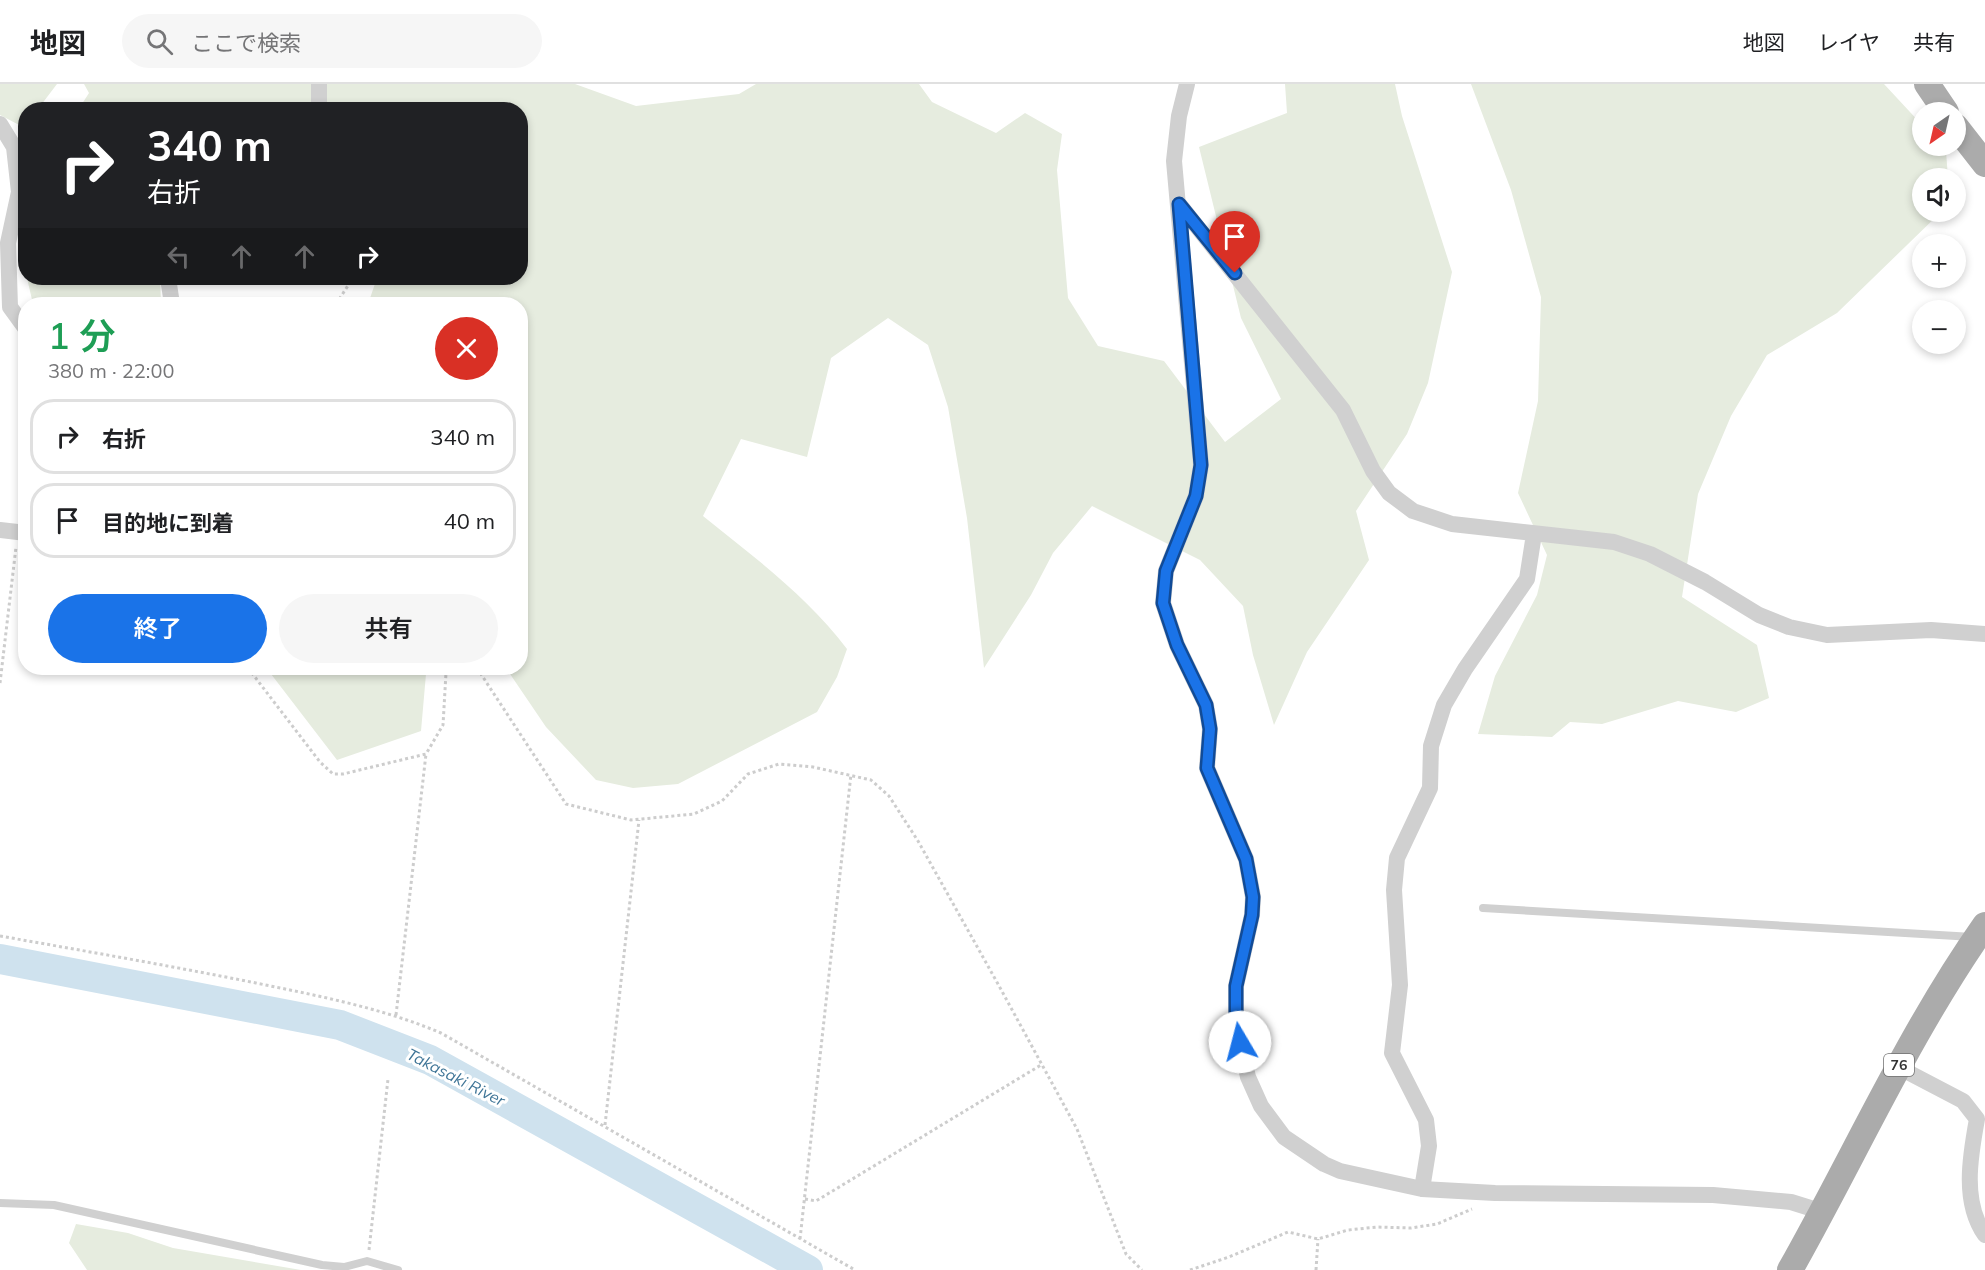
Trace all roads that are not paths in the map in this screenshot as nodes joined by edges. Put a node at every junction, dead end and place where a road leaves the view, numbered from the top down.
1 (319, 84) edge
2 (1187, 84) edge
3 (1927, 84) edge
4 (319, 102) edge
5 (1939, 102) edge
6 (0, 124) edge
7 (1966, 140) edge
8 (1985, 164) edge
9 (18, 183) edge
10 (18, 197) edge
11 (1179, 204) junction
12 (18, 318) edge
13 (0, 530) edge
14 (18, 532) edge
15 (1534, 534) junction
16 (1985, 634) edge
17 (1482, 908) dead end
18 (1981, 931) edge
19 (1898, 1067) junction
20 (1422, 1189) junction
21 (0, 1203) edge
22 (1823, 1212) junction
23 (1985, 1235) edge
24 (398, 1270) edge
25 (1790, 1270) edge

1 - 4 street
2 - 11 street
3 - 5 main road
6 - 9 street
7 - 8 main road
10 - 12 street
11 - 15 street
11 - 20 street
13 - 14 street
15 - 16 street
15 - 20 street
17 - 18 lane
18 - 19 main road, 76
19 - 22 main road, 76
19 - 23 street
20 - 22 street
21 - 24 lane
22 - 25 main road, 76

